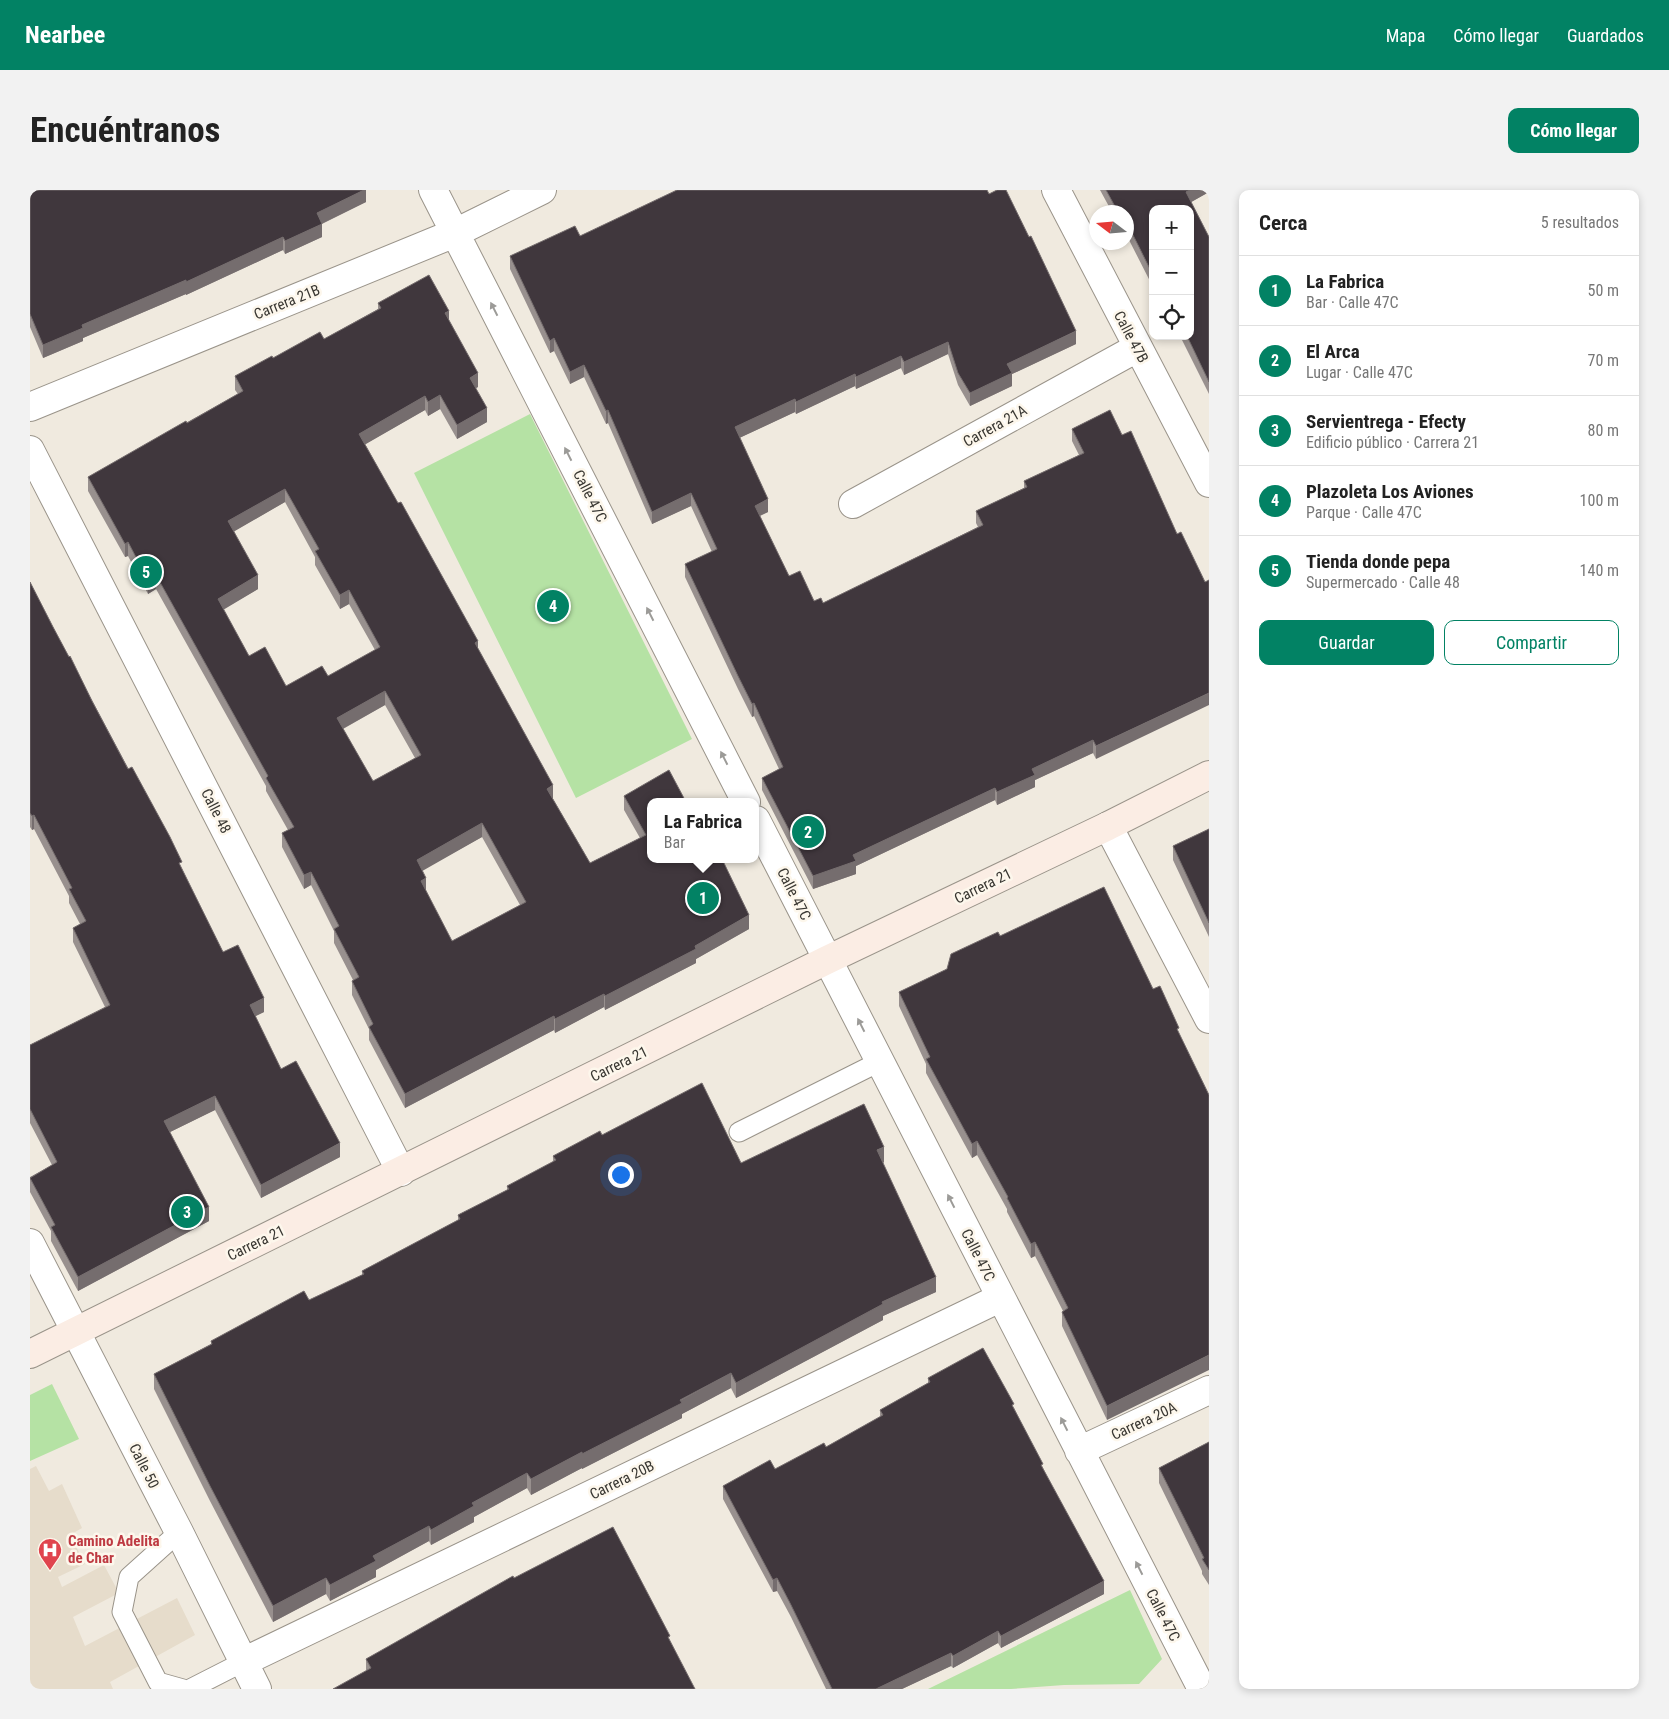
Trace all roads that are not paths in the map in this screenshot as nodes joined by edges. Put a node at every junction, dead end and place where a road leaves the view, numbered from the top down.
1 (433, 190) edge
2 (542, 190) edge
3 (1056, 190) edge
4 (455, 233) junction
5 (1137, 348) junction
6 (30, 407) edge
7 (30, 450) edge
8 (1209, 483) edge
9 (853, 504) dead end
10 (1209, 775) edge
11 (744, 798) edge
12 (759, 826) edge
13 (1108, 826) junction
14 (827, 960) junction
15 (1209, 1020) edge
16 (880, 1062) junction
17 (740, 1132) dead end
18 (401, 1172) junction
19 (30, 1243) edge
20 (1000, 1298) junction
21 (76, 1332) junction
22 (30, 1354) edge
23 (1209, 1390) edge
24 (1078, 1451) junction
25 (179, 1532) junction
26 (243, 1662) junction
27 (183, 1689) edge
28 (190, 1689) edge
29 (256, 1689) edge
30 (1202, 1689) edge

1 - 4 street, Calle 47C
2 - 4 street, Carrera 21B
3 - 5 street, Calle 47B
4 - 6 street, Carrera 21B
11 -> 4 street, Calle 47C
5 - 8 street, Calle 47B
5 - 9 street, Carrera 21A
7 - 18 street, Calle 48
10 - 13 main road, Carrera 21
12 - 14 street, Calle 47C
13 - 14 main road, Carrera 21
13 - 15 street
16 -> 14 street, Calle 47C
14 - 18 main road, Carrera 21
16 - 17 lane
20 -> 16 street, Calle 47C
18 - 21 main road, Carrera 21
19 - 21 street, Calle 50
24 -> 20 street, Calle 47C
20 - 26 street, Carrera 20B
21 - 22 main road, Carrera 21
21 - 25 street, Calle 50
23 - 24 street, Carrera 20A
30 -> 24 street, Calle 47C
25 - 26 street, Calle 50
25 - 27 lane
26 - 28 lane
26 - 29 street, Calle 50

